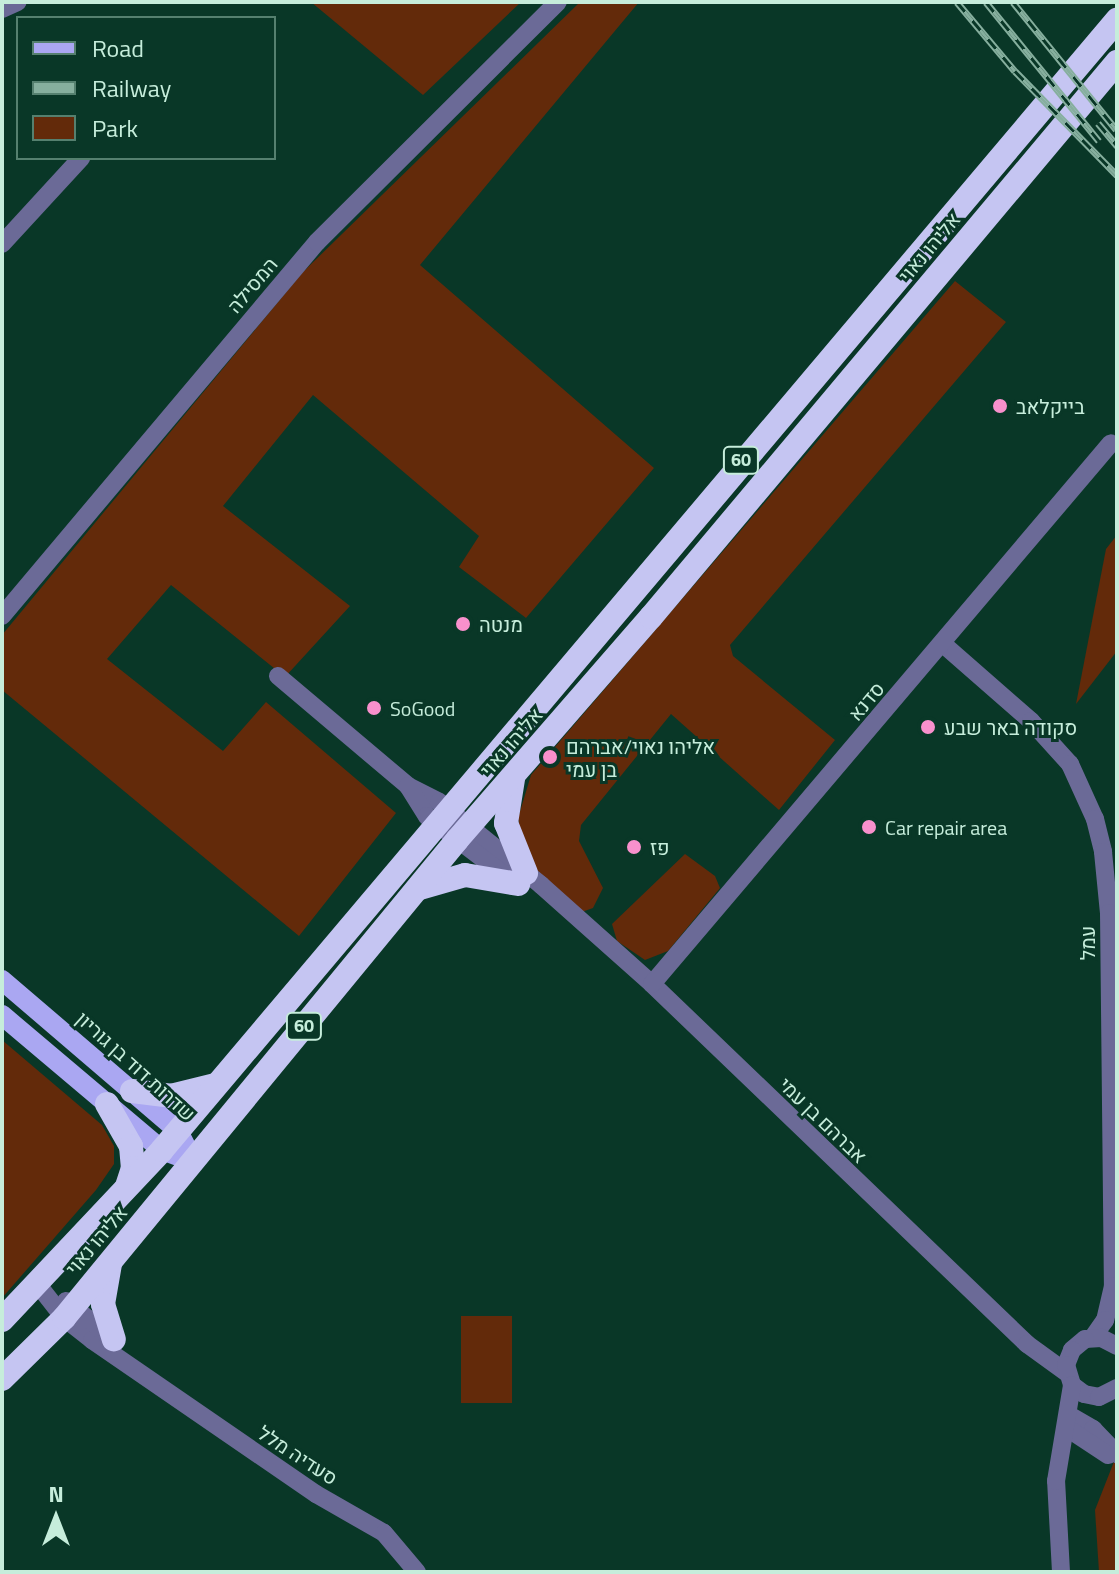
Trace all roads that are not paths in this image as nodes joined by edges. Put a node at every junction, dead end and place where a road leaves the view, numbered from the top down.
1 (18, 2) edge
2 (558, 2) edge
3 (2, 9) edge
4 (1117, 20) edge
5 (1113, 66) edge
6 (79, 160) edge
7 (2, 244) edge
8 (1111, 443) dead end
9 (2, 616) edge
10 (943, 644) junction
11 (278, 676) dead end
12 (515, 773) junction
13 (442, 815) junction
14 (463, 832) junction
15 (522, 878) junction
16 (414, 892) junction
17 (2, 980) edge
18 (652, 984) junction
19 (2, 1015) edge
20 (217, 1084) junction
21 (132, 1091) junction
22 (107, 1104) junction
23 (178, 1131) junction
24 (162, 1150) junction
25 (193, 1161) junction
26 (125, 1190) junction
27 (112, 1257) junction
28 (39, 1286) junction
29 (1110, 1305) junction
30 (69, 1311) junction
31 (2, 1320) edge
32 (1093, 1337) junction
33 (114, 1339) junction
34 (1027, 1344) junction
35 (1116, 1345) edge
36 (1072, 1350) junction
37 (149, 1378) junction
38 (2, 1379) edge
39 (1070, 1379) junction
40 (1117, 1388) edge
41 (1099, 1397) junction
42 (1071, 1420) junction
43 (1117, 1454) edge
44 (1117, 1460) edge
45 (417, 1572) edge
46 (1061, 1572) edge

1 - 3 street
2 - 9 street, המסילה
4 - 13 highway, אליהו נאוי / 60
5 - 12 highway, אליהו נאוי / 60
6 - 7 street
8 - 10 street, סדנא
10 - 18 street, סדנא
10 - 29 street, עמל
11 - 13 street, אברהם בן עמי
12 - 14 highway, אליהו נאוי / 60
12 - 15 highway
13 - 14 street, אברהם בן עמי
13 - 20 highway, אליהו נאוי / 60
14 - 15 street, אברהם בן עמי
14 - 16 highway, אליהו נאוי / 60
15 - 16 highway
15 - 18 street, אברהם בן עמי
16 - 25 highway, אליהו נאוי / 60
17 - 21 main road, שדרות דוד בן גוריון
18 - 34 street, אברהם בן עמי
19 - 22 main road
20 - 21 highway
20 - 23 highway, אליהו נאוי / 60
21 - 23 main road, שדרות דוד בן גוריון
22 - 24 main road
22 - 26 highway
23 - 24 highway, אליהו נאוי / 60
23 - 25 main road, שדרות דוד בן גוריון
24 - 25 main road
24 - 26 highway, אליהו נאוי / 60
25 - 27 highway, אליהו נאוי / 60
26 - 28 highway, אליהו נאוי / 60
27 - 30 highway, אליהו נאוי / 60
27 - 33 highway
28 - 30 street, סעדיה מלל
28 - 31 highway, אליהו נאוי / 60
29 - 32 street, עמל
29 - 35 street, עמל
30 - 33 street, סעדיה מלל
30 - 37 street, סעדיה מלל
30 - 38 highway, אליהו נאוי / 60
32 - 35 street
32 - 36 street
33 - 37 street, סעדיה מלל
34 - 36 street
34 - 39 street, אברהם בן עמי
36 - 39 street
37 - 45 street, סעדיה מלל
39 - 41 street, אברהם בן עמי
39 - 42 street
40 - 41 street
41 - 42 street
42 - 43 street
42 - 44 street
42 - 46 street

